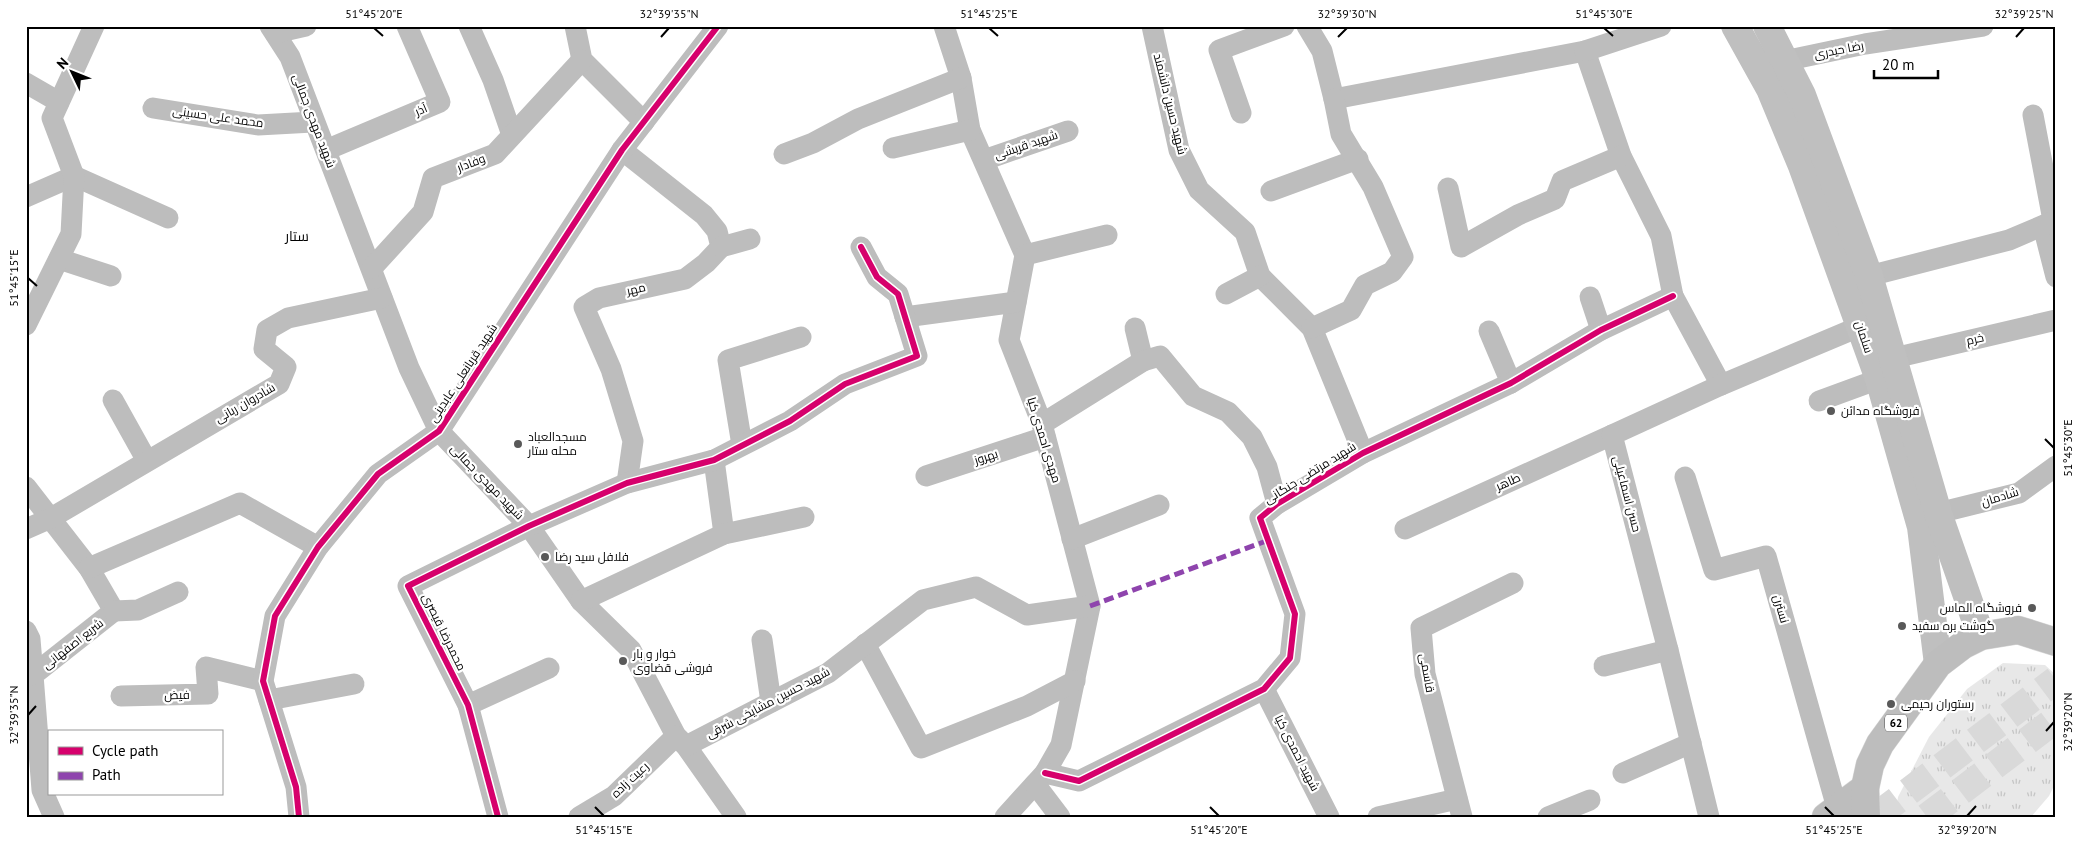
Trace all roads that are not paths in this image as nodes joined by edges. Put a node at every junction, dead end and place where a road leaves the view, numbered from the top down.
1 (94, 26) edge
2 (306, 26) edge
3 (407, 26) edge
4 (468, 26) edge
5 (575, 26) edge
6 (718, 26) edge
7 (944, 26) edge
8 (1152, 26) edge
9 (1284, 26) edge
10 (1307, 26) edge
11 (1661, 26) edge
12 (1735, 26) edge
13 (1767, 26) edge
14 (1983, 26) edge
15 (272, 30) edge
16 (1864, 35) edge
17 (1586, 51) junction
18 (582, 60) junction
19 (1784, 61) junction
20 (961, 78) junction
21 (26, 83) edge
22 (1334, 99) junction
23 (59, 102) junction
24 (153, 108) dead end
25 (1240, 113) dead end
26 (2033, 115) dead end
27 (313, 122) junction
28 (644, 122) junction
29 (970, 130) junction
30 (1068, 131) dead end
31 (512, 135) junction
32 (893, 148) dead end
33 (326, 150) junction
34 (622, 150) junction
35 (784, 154) dead end
36 (1621, 156) junction
37 (1358, 159) junction
38 (984, 160) junction
39 (74, 176) junction
40 (1448, 188) dead end
41 (1271, 191) dead end
42 (26, 197) edge
43 (168, 218) dead end
44 (2050, 222) edge
45 (1107, 235) dead end
46 (750, 239) dead end
47 (721, 247) junction
48 (861, 247) dead end
49 (1025, 255) junction
50 (59, 259) junction
51 (372, 268) junction
52 (111, 276) dead end
53 (1260, 276) junction
54 (1869, 276) junction
55 (2056, 277) edge
56 (1226, 294) dead end
57 (1673, 296) junction
58 (1590, 297) dead end
59 (382, 298) junction
60 (1016, 302) junction
61 (905, 317) junction
62 (2056, 320) edge
63 (26, 325) edge
64 (1861, 326) junction
65 (1135, 328) dead end
66 (1312, 328) junction
67 (1601, 330) junction
68 (1489, 331) dead end
69 (801, 337) dead end
70 (1143, 361) junction
71 (1886, 368) junction
72 (1511, 382) junction
73 (1721, 385) junction
74 (113, 400) dead end
75 (1819, 401) dead end
76 (1043, 430) junction
77 (439, 432) junction
78 (1612, 435) junction
79 (742, 446) junction
80 (1364, 453) junction
81 (147, 460) junction
82 (714, 460) junction
83 (2056, 466) edge
84 (926, 476) dead end
85 (1685, 477) dead end
86 (627, 483) junction
87 (26, 487) edge
88 (1277, 504) junction
89 (1159, 505) dead end
90 (1938, 513) junction
91 (52, 518) junction
92 (804, 518) dead end
93 (529, 526) junction
94 (26, 529) edge
95 (1405, 529) dead end
96 (724, 534) junction
97 (1072, 538) junction
98 (318, 547) junction
99 (88, 568) junction
100 (1513, 583) dead end
101 (178, 592) dead end
102 (581, 601) junction
103 (1090, 606) junction
104 (114, 611) junction
105 (26, 631) edge
106 (1981, 636) junction
107 (762, 640) dead end
108 (2056, 642) edge
109 (865, 644) junction
110 (1668, 650) junction
111 (1938, 664) junction
112 (1604, 666) dead end
113 (549, 668) dead end
114 (33, 675) junction
115 (1075, 680) junction
116 (354, 684) dead end
117 (1264, 689) junction
118 (266, 691) junction
119 (121, 696) dead end
120 (771, 702) junction
121 (468, 705) junction
122 (681, 741) junction
123 (1691, 743) junction
124 (1623, 773) dead end
125 (1040, 778) junction
126 (1865, 788) junction
127 (34, 791) edge
128 (1590, 800) dead end
129 (1460, 808) edge
130 (1831, 812) edge
131 (54, 817) edge
132 (299, 817) edge
133 (498, 817) edge
134 (579, 817) edge
135 (736, 817) edge
136 (1005, 817) edge
137 (1060, 817) edge
138 (1329, 817) edge
139 (1378, 817) edge
140 (1548, 817) edge
141 (1709, 817) edge
142 (1866, 817) edge

1 - 23 street
2 - 15 street
3 - 33 street, آذر
4 - 31 street
5 - 18 street
6 - 28 street, شهید قربانعلی عابدینی
7 - 20 street
8 - 53 street, شهید حسین دانشمند
9 - 25 street
10 - 22 street
11 - 17 street
12 - 64 main road, سلمان
13 - 19 main road, سلمان
14 - 16 street, رضا حیدری
15 - 27 street, شهید مهدی جمالی
16 - 19 street, رضا حیدری
17 - 22 street
17 - 36 street
18 - 28 street
18 - 31 street, وفادار
19 - 54 main road, سلمان
20 - 29 street
20 - 35 street
21 - 23 street
22 - 37 street
23 - 39 street
24 - 27 street, محمد علی حسینی
26 - 44 street
27 - 33 street, شهید مهدی جمالی
28 - 34 street, شهید قربانعلی عابدینی
29 - 32 street
29 - 38 street
30 - 38 street, شهید قریشی
31 - 51 street, وفادار
33 - 51 street, شهید مهدی جمالی
34 - 47 street
34 - 77 street, شهید قربانعلی عابدینی
36 - 40 street
36 - 57 street
37 - 41 street
37 - 66 street
38 - 49 street
39 - 42 street
39 - 43 street
39 - 50 street
44 - 54 street
44 - 55 street
45 - 49 street
46 - 47 street
47 - 86 street, مهر
48 - 61 street
49 - 60 street, مهدی احمدی کیا
50 - 52 street
50 - 63 street
51 - 59 street, شهید مهدی جمالی
53 - 56 street
53 - 66 street, شهید حسین دانشمند
54 - 71 main road, سلمان
57 - 67 street, شهید مرتضی چنگانی
57 - 73 street
58 - 67 street
59 - 77 street, شهید مهدی جمالی
59 - 81 street, شادروان ربانی
60 - 61 street
60 - 76 street, مهدی احمدی کیا
61 - 79 street
62 - 71 street, خرم
64 - 71 main road, سلمان
64 - 73 street
65 - 70 street
66 - 80 street, شهید حسین دانشمند
67 - 72 street, شهید مرتضی چنگانی
68 - 72 street
69 - 79 street
70 - 76 street, بهروز
70 - 88 street
71 - 75 street, خرم
71 - 90 main road, سلمان
71 - 111 main road, سلمان
72 - 80 street, شهید مرتضی چنگانی
73 - 78 street
74 - 81 street
76 - 84 street, بهروز
76 - 97 street, مهدی احمدی کیا
77 - 93 street, شهید مهدی جمالی
77 - 98 street, شهید قربانعلی عابدینی
78 - 95 street, طاهر
78 - 110 street, حسن اسماعیلی
79 - 82 street
80 - 88 street, شهید مرتضی چنگانی
81 - 91 street, شادروان ربانی
82 - 86 street
82 - 96 street
83 - 90 street, شادمان
85 - 130 street, نسترن
86 - 93 street
87 - 91 street, شریع اصفهانی
88 - 117 street, شهید مرتضی چنگانی
89 - 97 street
90 - 106 main road, سلمان
91 - 94 street, شادروان ربانی
91 - 99 street, شریع اصفهانی
92 - 96 street
93 - 102 street, شهید مهدی جمالی
93 - 121 street, محمدرضا قیصری
96 - 102 street
97 - 103 street, مهدی احمدی کیا
98 - 99 street
98 - 118 street, شهید قربانعلی عابدینی
99 - 104 street, شریع اصفهانی
100 - 129 street, قاسمی
101 - 104 street
102 - 122 street, شهید مهدی جمالی
103 - 109 street, شهید حسین مشایخی شرقی
103 - 115 street, مهدی احمدی کیا
104 - 114 street, شریع اصفهانی
105 - 114 street
106 - 108 main road, 62
106 - 111 main road, 62
107 - 120 street
109 - 115 street
109 - 120 street, شهید حسین مشایخی شرقی
110 - 112 street
110 - 123 street, حسن اسماعیلی
111 - 126 main road, 62
113 - 121 street
114 - 127 street, شریع اصفهانی
115 - 125 street, مهدی احمدی کیا
116 - 118 street
117 - 125 street, شهید مرتضی چنگانی
117 - 138 street, شهید احمدی کیا
118 - 119 street, فیض
118 - 132 street, شهید قربانعلی عابدینی
120 - 122 street, شهید حسین مشایخی شرقی
121 - 133 street, محمدرضا قیصری
122 - 134 street, رعیت زاده
122 - 135 street, شهید مهدی جمالی
123 - 124 street
123 - 141 street, حسن اسماعیلی
125 - 136 street, مهدی احمدی کیا
125 - 137 street
126 - 130 main road
126 - 142 main road, 62
127 - 131 street, شریع اصفهانی
128 - 140 street
129 - 139 street

